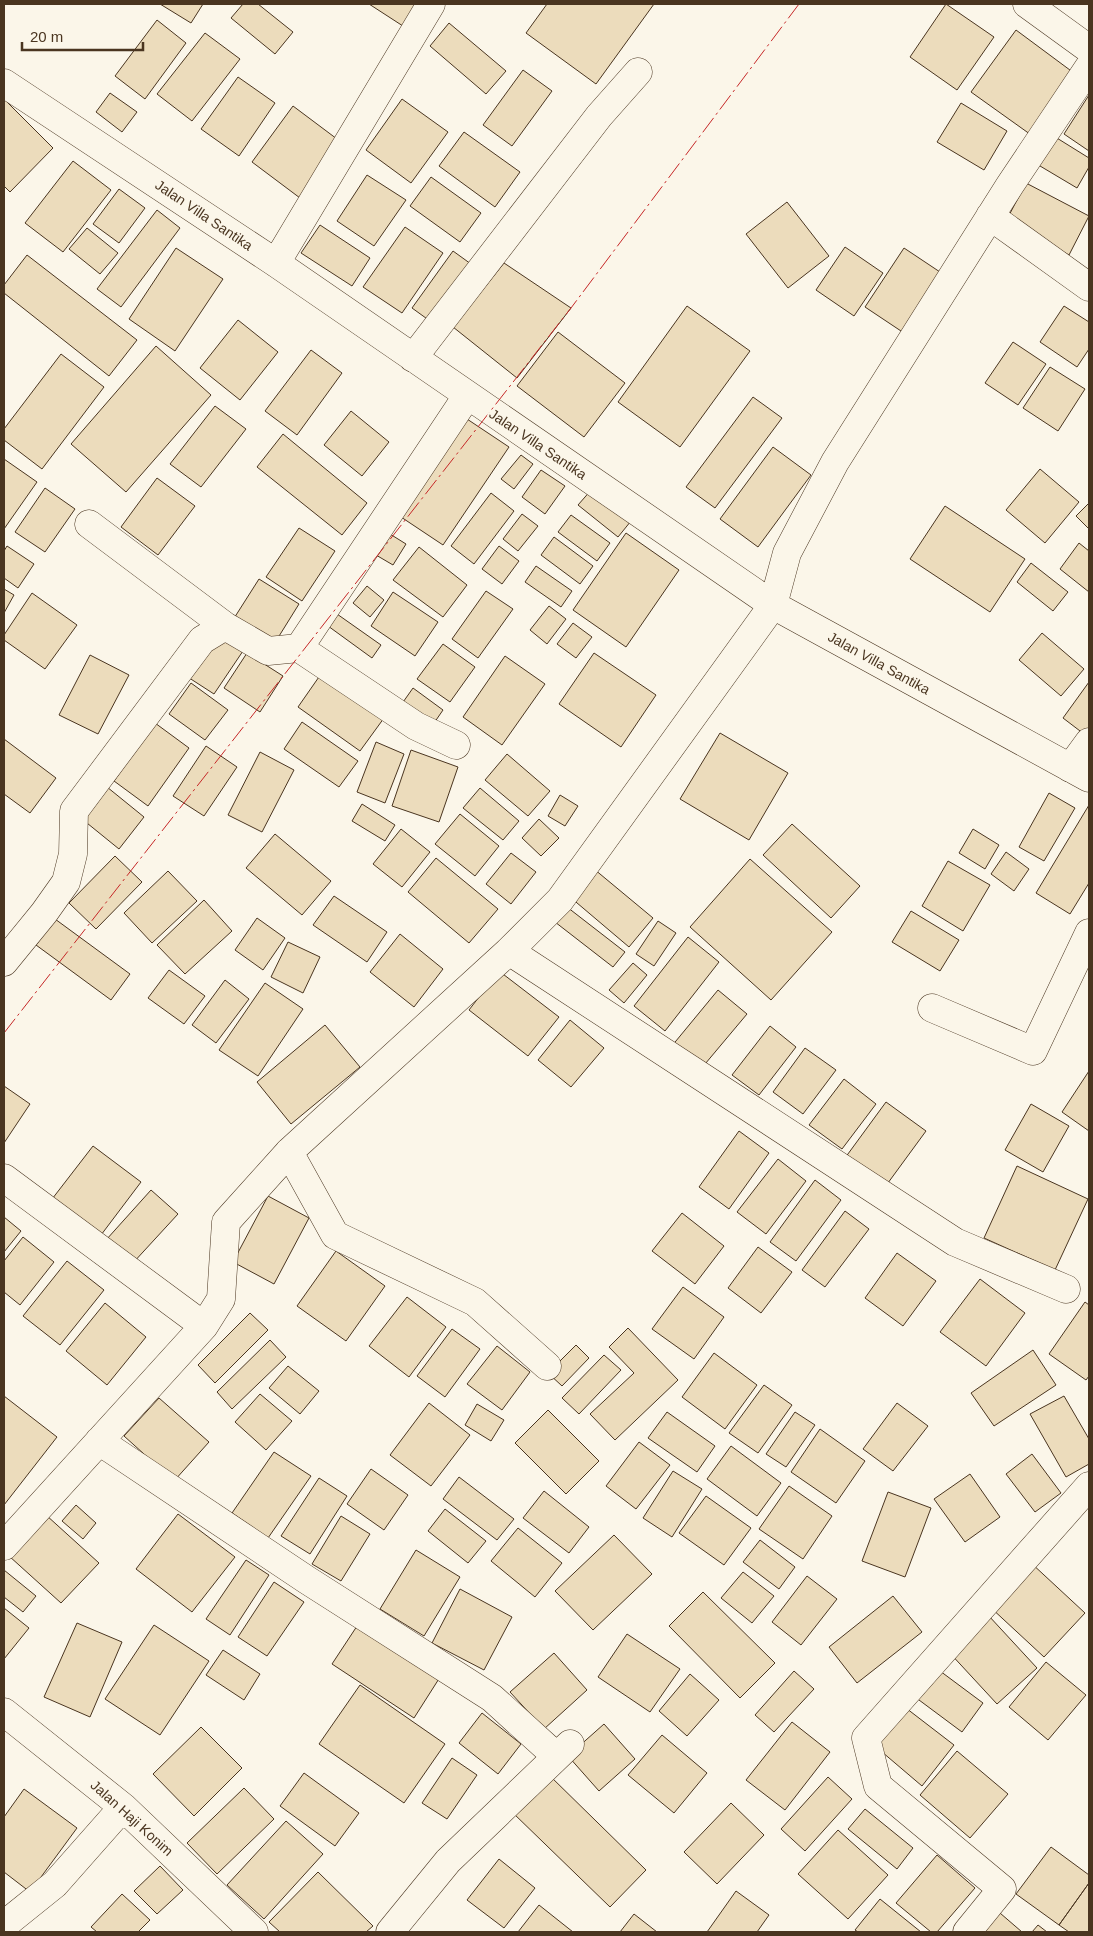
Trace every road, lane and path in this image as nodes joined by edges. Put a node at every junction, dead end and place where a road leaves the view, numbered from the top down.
1 (431, 4) edge
2 (1026, 4) edge
3 (1089, 49) edge
4 (1089, 68) edge
5 (638, 72) dead end
6 (4, 83) edge
7 (990, 216) junction
8 (276, 263) junction
9 (1089, 287) edge
10 (413, 358) junction
11 (467, 396) junction
12 (89, 524) dead end
13 (774, 605) junction
14 (225, 626) junction
15 (299, 648) junction
16 (1089, 742) edge
17 (456, 745) dead end
18 (1080, 773) edge
19 (1089, 933) edge
20 (509, 951) junction
21 (4, 962) edge
22 (932, 1008) dead end
23 (289, 1152) junction
24 (4, 1178) edge
25 (1066, 1289) dead end
26 (204, 1326) junction
27 (547, 1366) dead end
28 (99, 1441) junction
29 (1089, 1486) edge
30 (4, 1546) edge
31 (4, 1712) edge
32 (123, 1807) junction
33 (4, 1925) edge
34 (254, 1932) edge
35 (390, 1932) edge
36 (967, 1932) edge

1 - 8 street
2 - 3 street
4 - 7 street
5 - 10 street
6 - 8 street, Jalan Villa Santika
7 - 9 street
7 - 13 street
8 - 10 street, Jalan Villa Santika
10 - 11 street, Jalan Villa Santika
11 - 13 street, Jalan Villa Santika
11 - 15 street
12 - 14 street
13 - 18 street, Jalan Villa Santika
13 - 20 street
14 - 15 street
14 - 21 street
15 - 17 street
16 - 18 street
19 - 22 street
20 - 23 street
20 - 25 street
23 - 26 street
23 - 27 street
24 - 26 street
26 - 28 street
28 - 30 street
28 - 35 street
29 - 36 street
31 - 32 street, Jalan Haji Konim
32 - 33 street
32 - 34 street, Jalan Haji Konim

